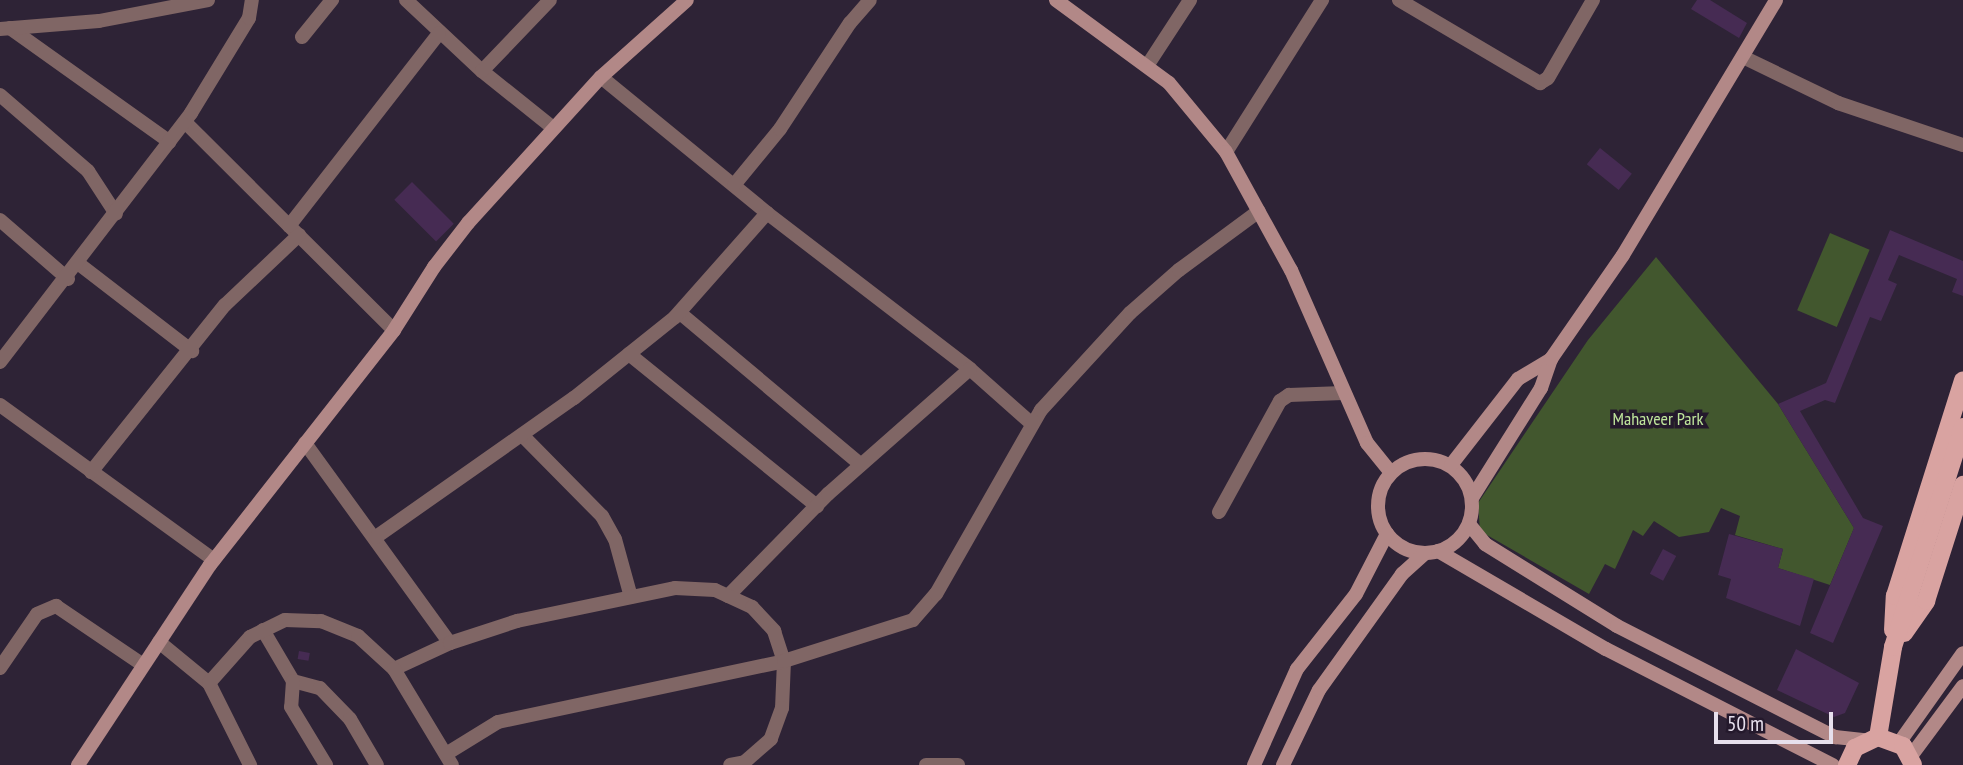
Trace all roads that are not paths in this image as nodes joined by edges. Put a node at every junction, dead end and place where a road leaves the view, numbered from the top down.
1 (208, 0) edge
2 (251, 0) edge
3 (332, 0) edge
4 (406, 0) edge
5 (550, 0) edge
6 (687, 0) edge
7 (870, 0) edge
8 (1056, 0) edge
9 (1190, 0) edge
10 (1322, 0) edge
11 (1399, 0) edge
12 (1593, 0) edge
13 (1776, 0) edge
14 (145, 6) edge
15 (5, 28) edge
16 (439, 33) junction
17 (302, 37) dead end
18 (1743, 57) junction
19 (1147, 65) junction
20 (482, 71) junction
21 (601, 77) junction
22 (0, 95) edge
23 (185, 122) junction
24 (552, 127) junction
25 (170, 142) junction
26 (1963, 145) edge
27 (1226, 152) junction
28 (734, 185) junction
29 (1259, 211) junction
30 (116, 214) junction
31 (767, 214) junction
32 (0, 220) edge
33 (294, 230) junction
34 (79, 264) junction
35 (68, 279) junction
36 (680, 313) junction
37 (394, 330) junction
38 (192, 351) junction
39 (629, 354) junction
40 (1551, 359) junction
41 (0, 362) edge
42 (970, 369) junction
43 (1963, 380) edge
44 (1343, 393) junction
45 (0, 405) edge
46 (1032, 424) junction
47 (1963, 427) edge
48 (522, 435) junction
49 (306, 443) junction
50 (862, 465) junction
51 (1451, 465) junction
52 (90, 472) junction
53 (1391, 473) junction
54 (1963, 485) edge
55 (1472, 498) junction
56 (817, 506) junction
57 (1219, 512) dead end
58 (1469, 524) junction
59 (1387, 534) junction
60 (376, 537) junction
61 (1432, 552) junction
62 (214, 560) junction
63 (728, 596) junction
64 (631, 597) junction
65 (264, 630) junction
66 (159, 642) junction
67 (450, 643) junction
68 (1893, 647) junction
69 (1962, 658) edge
70 (784, 661) junction
71 (144, 665) junction
72 (0, 668) edge
73 (394, 669) junction
74 (293, 681) junction
75 (209, 683) junction
76 (1963, 686) edge
77 (1872, 738) junction
78 (1908, 755) edge
79 (449, 760) edge
80 (78, 765) edge
81 (250, 765) edge
82 (326, 765) edge
83 (377, 765) edge
84 (730, 765) edge
85 (926, 765) edge
86 (958, 765) edge
87 (1254, 765) edge
88 (1283, 765) edge
89 (1833, 765) edge
90 (1847, 765) edge

1 - 14 street
2 - 23 street
3 - 17 street
4 - 16 street
5 - 20 street
6 - 21 street
7 - 28 street
8 - 19 street
9 - 19 street
10 - 27 street
11 - 12 street
13 - 18 street
14 - 15 street
15 - 25 street
16 - 20 street
16 - 33 street
18 - 26 street
18 - 40 street
19 - 27 street
20 - 24 street
21 - 24 street
21 - 28 street
22 - 30 street
23 - 25 street
23 - 33 street
24 - 37 street
25 - 30 street
27 - 29 street
28 - 31 street
29 - 44 street
29 - 46 street
30 - 34 street
31 - 36 street
31 - 42 street
32 - 35 street
33 - 37 street
33 - 38 street
34 - 35 street
34 - 38 street
35 - 41 street
36 - 39 street
36 - 50 street
37 - 49 street
38 - 52 street
39 - 48 street
39 - 56 street
40 - 51 street
40 - 55 street
42 - 46 street
42 - 50 street
43 - 68 main road
44 - 53 street
44 - 57 street
45 - 52 street
46 - 70 street
47 - 68 main road
48 - 60 street
48 - 64 street
49 - 60 street
49 - 62 street
50 - 56 street
51 - 53 street
51 - 55 street
52 - 62 street
53 - 59 street
54 - 68 main road
55 - 58 street
56 - 63 street
58 - 61 street
58 - 77 street
59 - 61 street
59 - 87 street
60 - 67 street
61 - 88 street
61 - 89 street
62 - 66 street
63 - 64 street
63 - 70 street
64 - 67 street
65 - 73 street
65 - 74 street
65 - 75 street
66 - 71 street
66 - 75 street
67 - 73 street
68 - 77 main road
69 - 78 street
70 - 79 street
70 - 84 street
71 - 72 street
71 - 80 street
73 - 79 street
74 - 82 street
74 - 83 street
75 - 81 street
76 - 78 street
77 - 78 main road
77 - 90 main road
85 - 86 street

